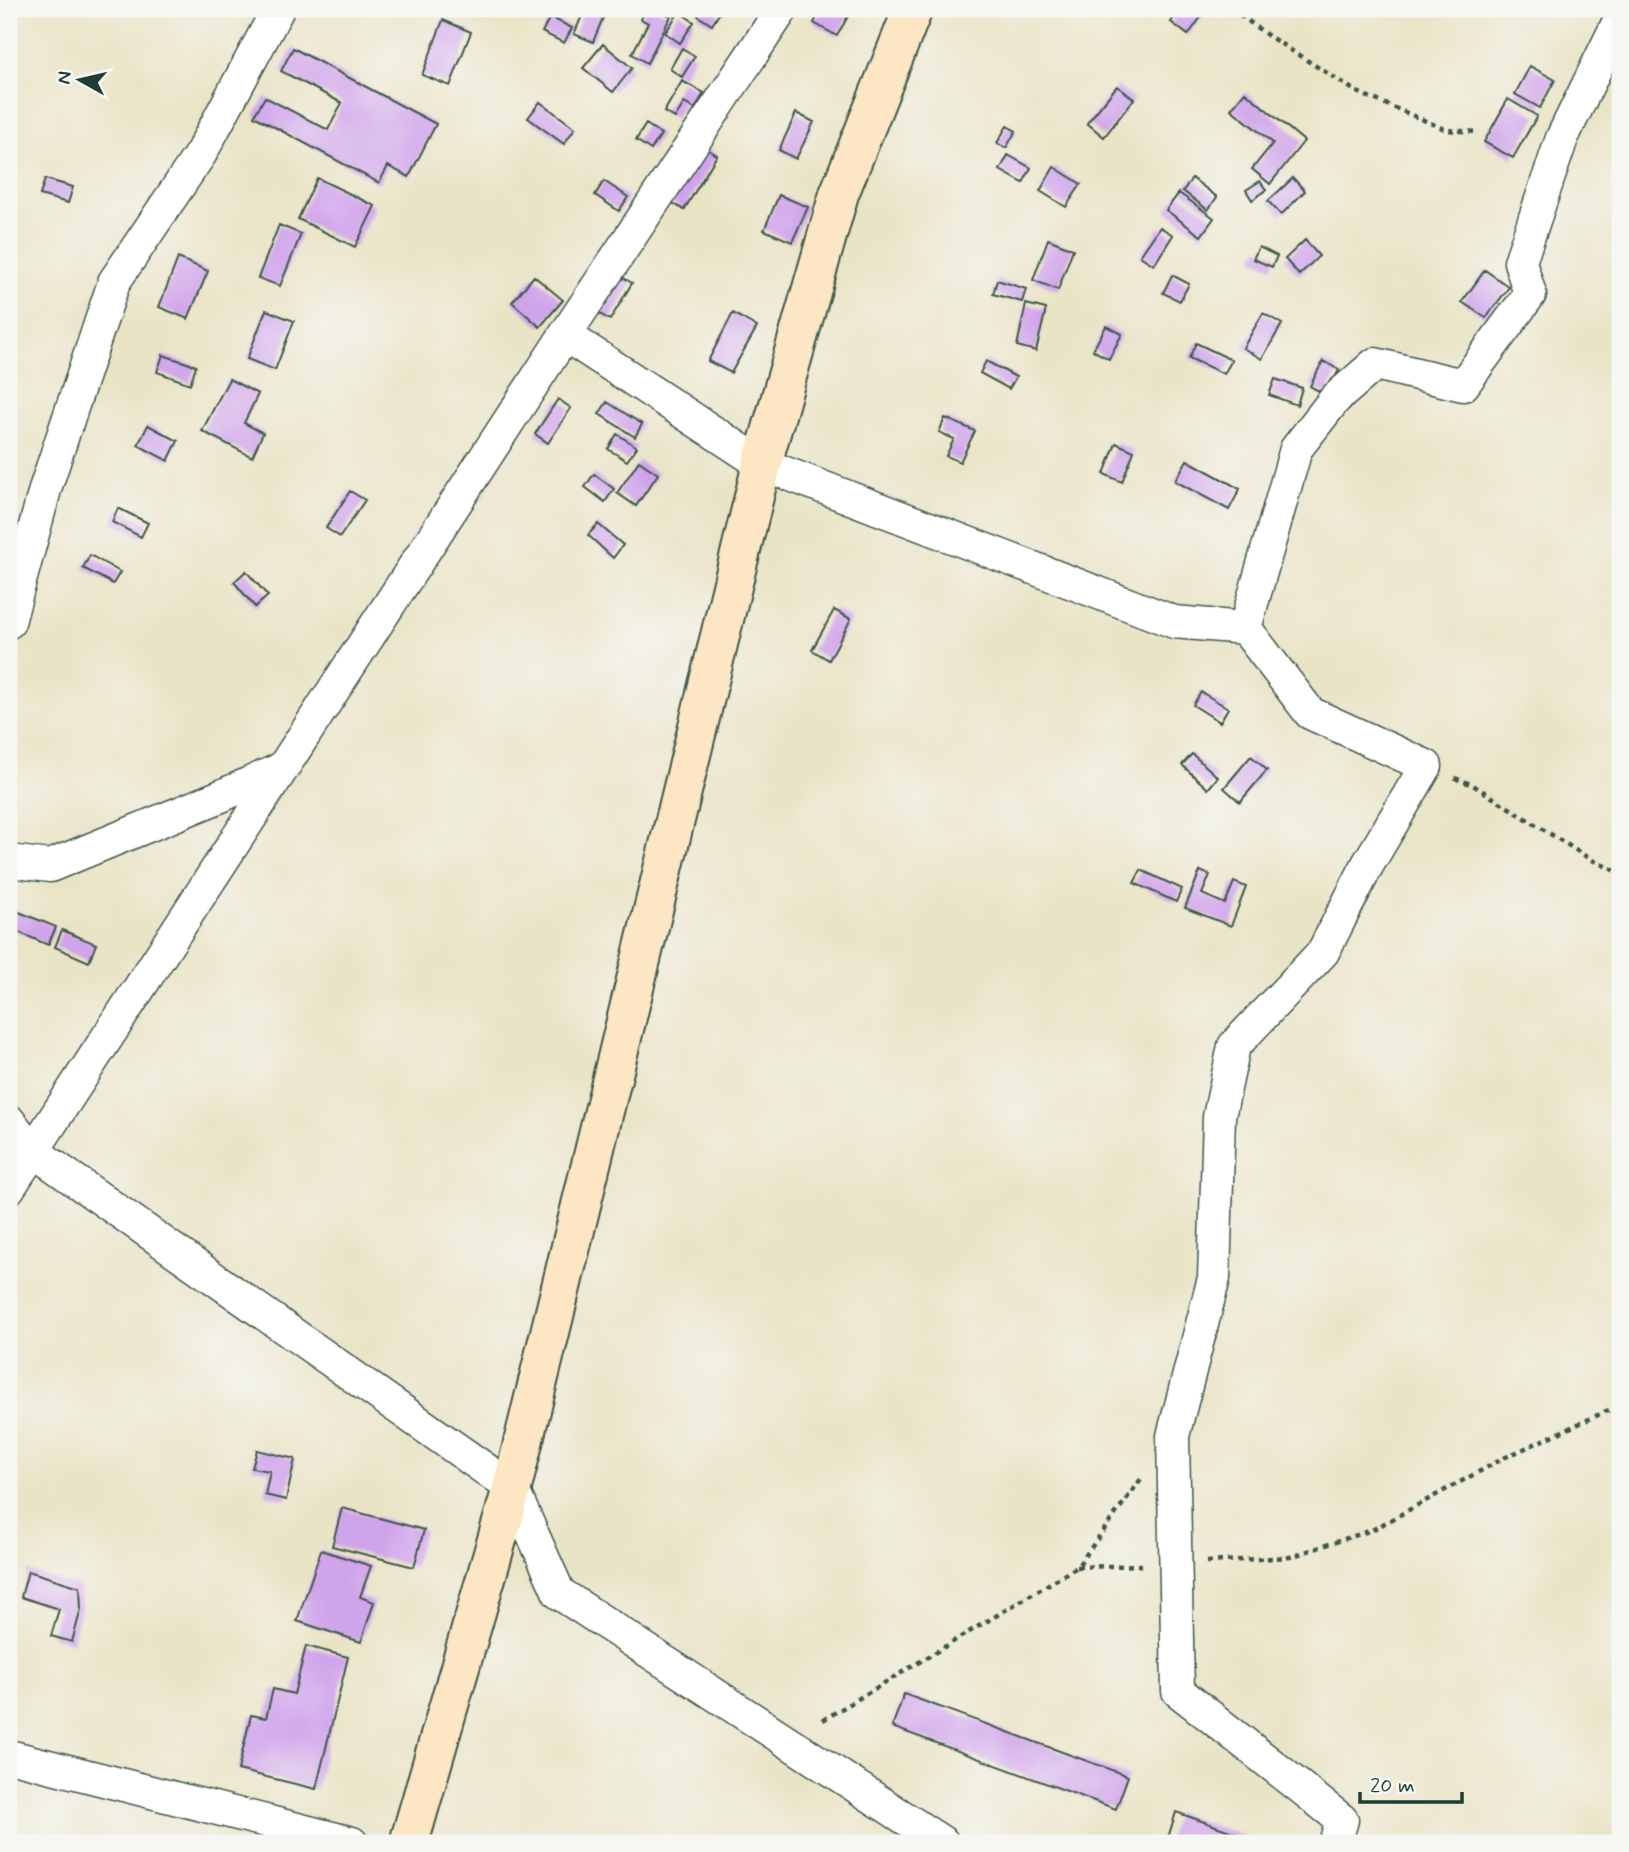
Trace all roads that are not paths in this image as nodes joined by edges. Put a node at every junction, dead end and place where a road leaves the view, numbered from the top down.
1 (278, 9) edge
2 (782, 9) edge
3 (913, 9) edge
4 (1620, 19) edge
5 (565, 335) junction
6 (762, 464) junction
7 (9, 622) edge
8 (1245, 628) junction
9 (283, 768) junction
10 (9, 861) edge
11 (9, 1121) edge
12 (33, 1151) junction
13 (9, 1188) edge
14 (512, 1488) junction
15 (9, 1756) edge
16 (352, 1843) edge
17 (409, 1843) edge
18 (943, 1843) edge
19 (1335, 1843) edge

1 - 7 street
2 - 5 street
3 - 6 main road
4 - 8 street
5 - 6 street
5 - 9 street
6 - 8 street
6 - 14 main road
8 - 19 street
9 - 10 street
9 - 12 street
11 - 12 street
12 - 13 street
12 - 14 street
14 - 17 main road
14 - 18 street
15 - 16 street

